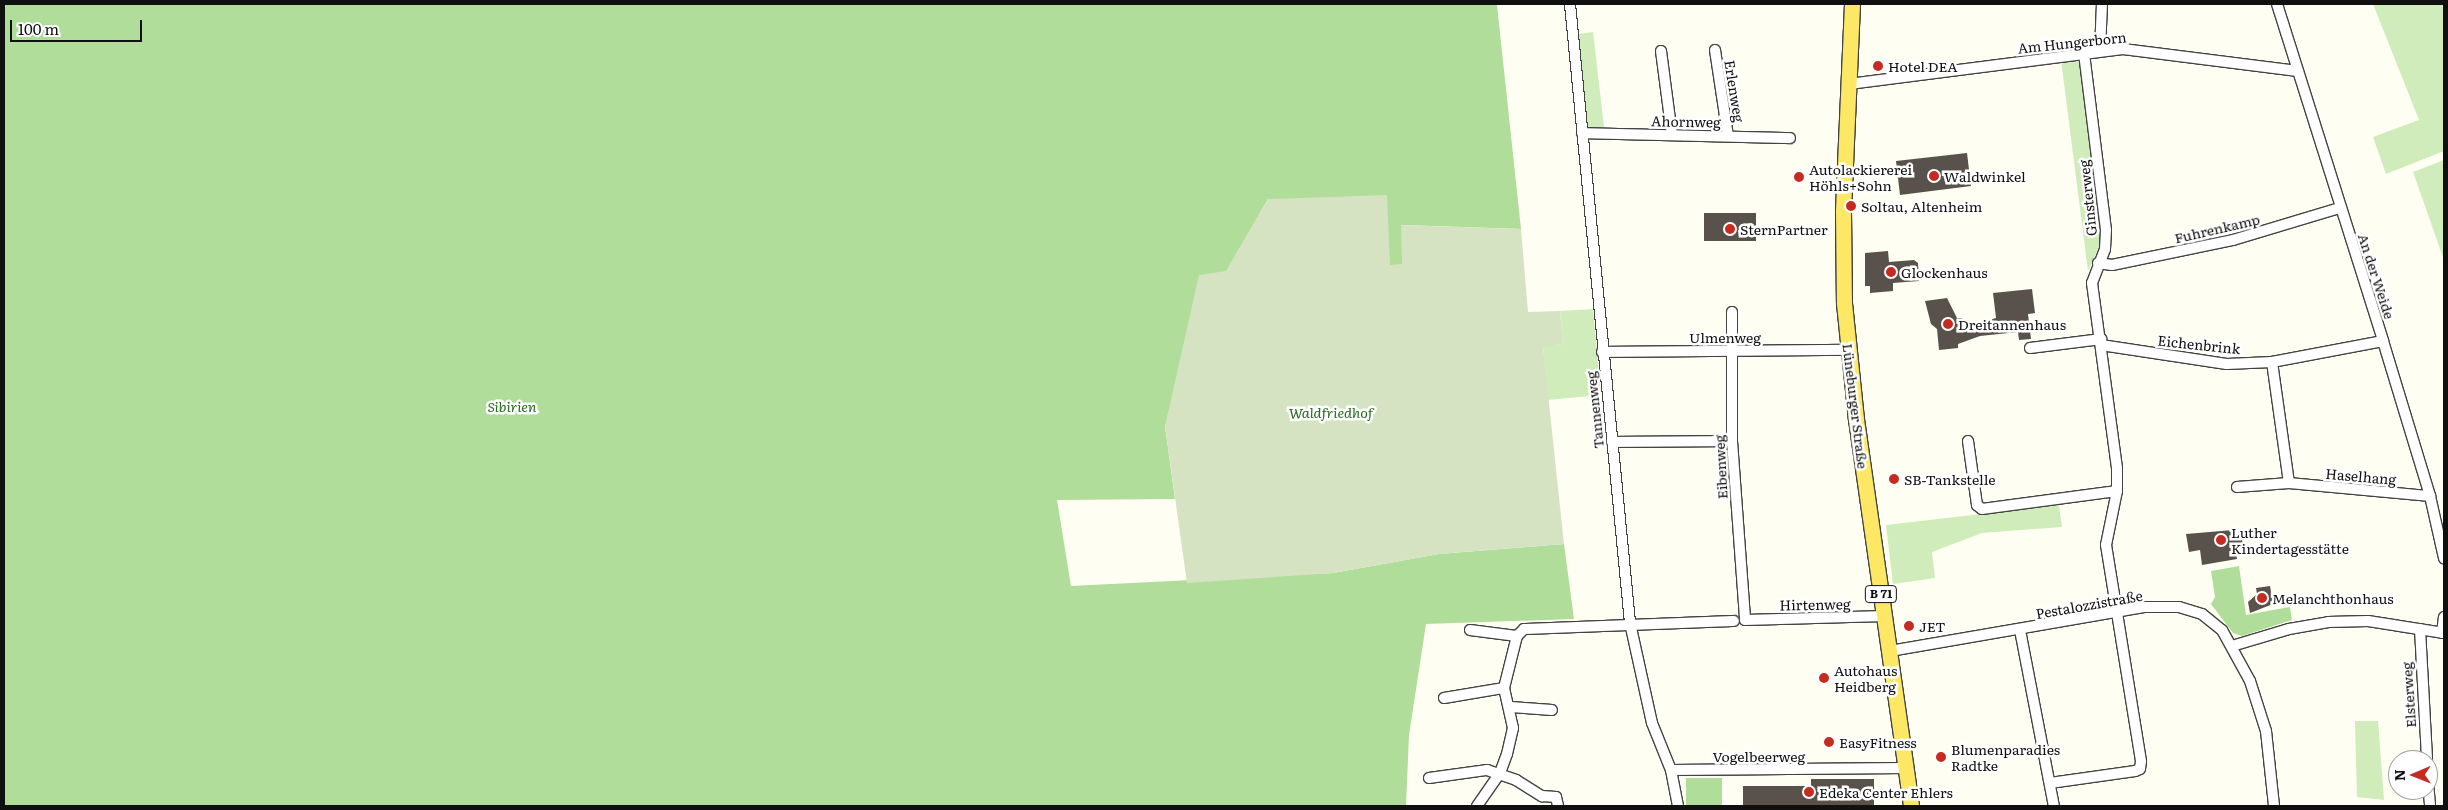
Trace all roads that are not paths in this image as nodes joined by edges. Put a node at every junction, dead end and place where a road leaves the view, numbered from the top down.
1 (1570, 4) edge
2 (1852, 4) edge
3 (2102, 4) edge
4 (2277, 4) edge
5 (1715, 50) dead end
6 (1661, 51) dead end
7 (2100, 51) junction
8 (2084, 53) junction
9 (2298, 71) junction
10 (1849, 84) junction
11 (1582, 132) junction
12 (1672, 134) junction
13 (1728, 136) junction
14 (1790, 138) dead end
15 (2340, 208) junction
16 (2098, 263) junction
17 (1732, 312) dead end
18 (2101, 342) junction
19 (2383, 342) junction
20 (2030, 348) dead end
21 (1848, 350) junction
22 (1731, 351) junction
23 (1602, 352) junction
24 (2272, 362) junction
25 (1732, 441) junction
26 (1968, 441) dead end
27 (1612, 442) junction
28 (2289, 483) junction
29 (2237, 487) dead end
30 (2117, 492) junction
31 (2430, 496) junction
32 (2444, 558) edge
33 (2116, 611) junction
34 (1885, 616) junction
35 (2444, 618) edge
36 (1740, 620) junction
37 (1630, 623) junction
38 (2420, 629) junction
39 (1470, 630) dead end
40 (2020, 630) junction
41 (2443, 633) edge
42 (1518, 636) junction
43 (2232, 646) junction
44 (1890, 651) junction
45 (1504, 688) junction
46 (1444, 698) dead end
47 (1511, 707) junction
48 (1552, 710) dead end
49 (2426, 750) edge
50 (1906, 768) junction
51 (1671, 770) junction
52 (1500, 773) junction
53 (1429, 778) dead end
54 (2050, 783) junction
55 (1476, 806) edge
56 (1558, 806) edge
57 (1678, 806) edge
58 (1911, 806) edge
59 (2054, 806) edge
60 (2274, 806) edge

1 - 11 street, Tannenweg
2 - 10 main road, Lüneburger Straße / B 71
3 - 7 street
4 - 9 street, An der Weide
5 - 13 street, Erlenweg
6 - 12 street
7 - 8 street, Am Hungerborn
7 - 9 street, Am Hungerborn
8 - 10 street, Am Hungerborn
8 - 16 street, Ginsterweg
9 - 15 street, An der Weide
10 - 21 main road, Lüneburger Straße / B 71
11 - 12 street, Ahornweg
11 - 23 street, Tannenweg
12 - 13 street, Ahornweg
13 - 14 street, Ahornweg
15 - 16 street, Fuhrenkamp
15 - 19 street, An der Weide
16 - 18 street, Ginsterweg
17 - 22 street, Eibenweg
18 - 20 street
18 - 24 street, Eichenbrink
18 - 30 street, Ginsterweg
19 - 24 street, Eichenbrink
19 - 31 street, An der Weide
21 - 22 street, Ulmenweg
21 - 34 main road, Lüneburger Straße / B 71
22 - 23 street, Ulmenweg
22 - 25 street, Eibenweg
23 - 27 street, Tannenweg
24 - 28 street
25 - 27 street
25 - 36 street, Eibenweg
26 - 30 street
27 - 37 street, Tannenweg
28 - 29 street, Haselhang
28 - 31 street, Haselhang
30 - 33 street, Ginsterweg
31 - 32 street, An der Weide
33 - 40 street, Pestalozzistraße
33 - 43 street, Pestalozzistraße
33 - 54 street, Ginsterweg
34 - 36 street, Hirtenweg
34 - 44 main road, Lüneburger Straße / B 71
35 - 41 street
36 - 37 street, Hirtenweg
37 - 42 street, Hirtenweg
37 - 51 street, Tannenweg
38 - 41 street
38 - 43 street
38 - 49 street, Elsterweg
39 - 42 street
40 - 44 street, Pestalozzistraße
40 - 54 street
42 - 45 street
43 - 60 street, Pestalozzistraße
44 - 50 main road, Lüneburger Straße / B 71
45 - 46 street
45 - 47 street
47 - 48 street
47 - 52 street
50 - 51 street, Vogelbeerweg
50 - 58 main road, Lüneburger Straße / B 71
51 - 57 street, Tannenweg
52 - 53 street
52 - 55 street
52 - 56 street
54 - 59 street

